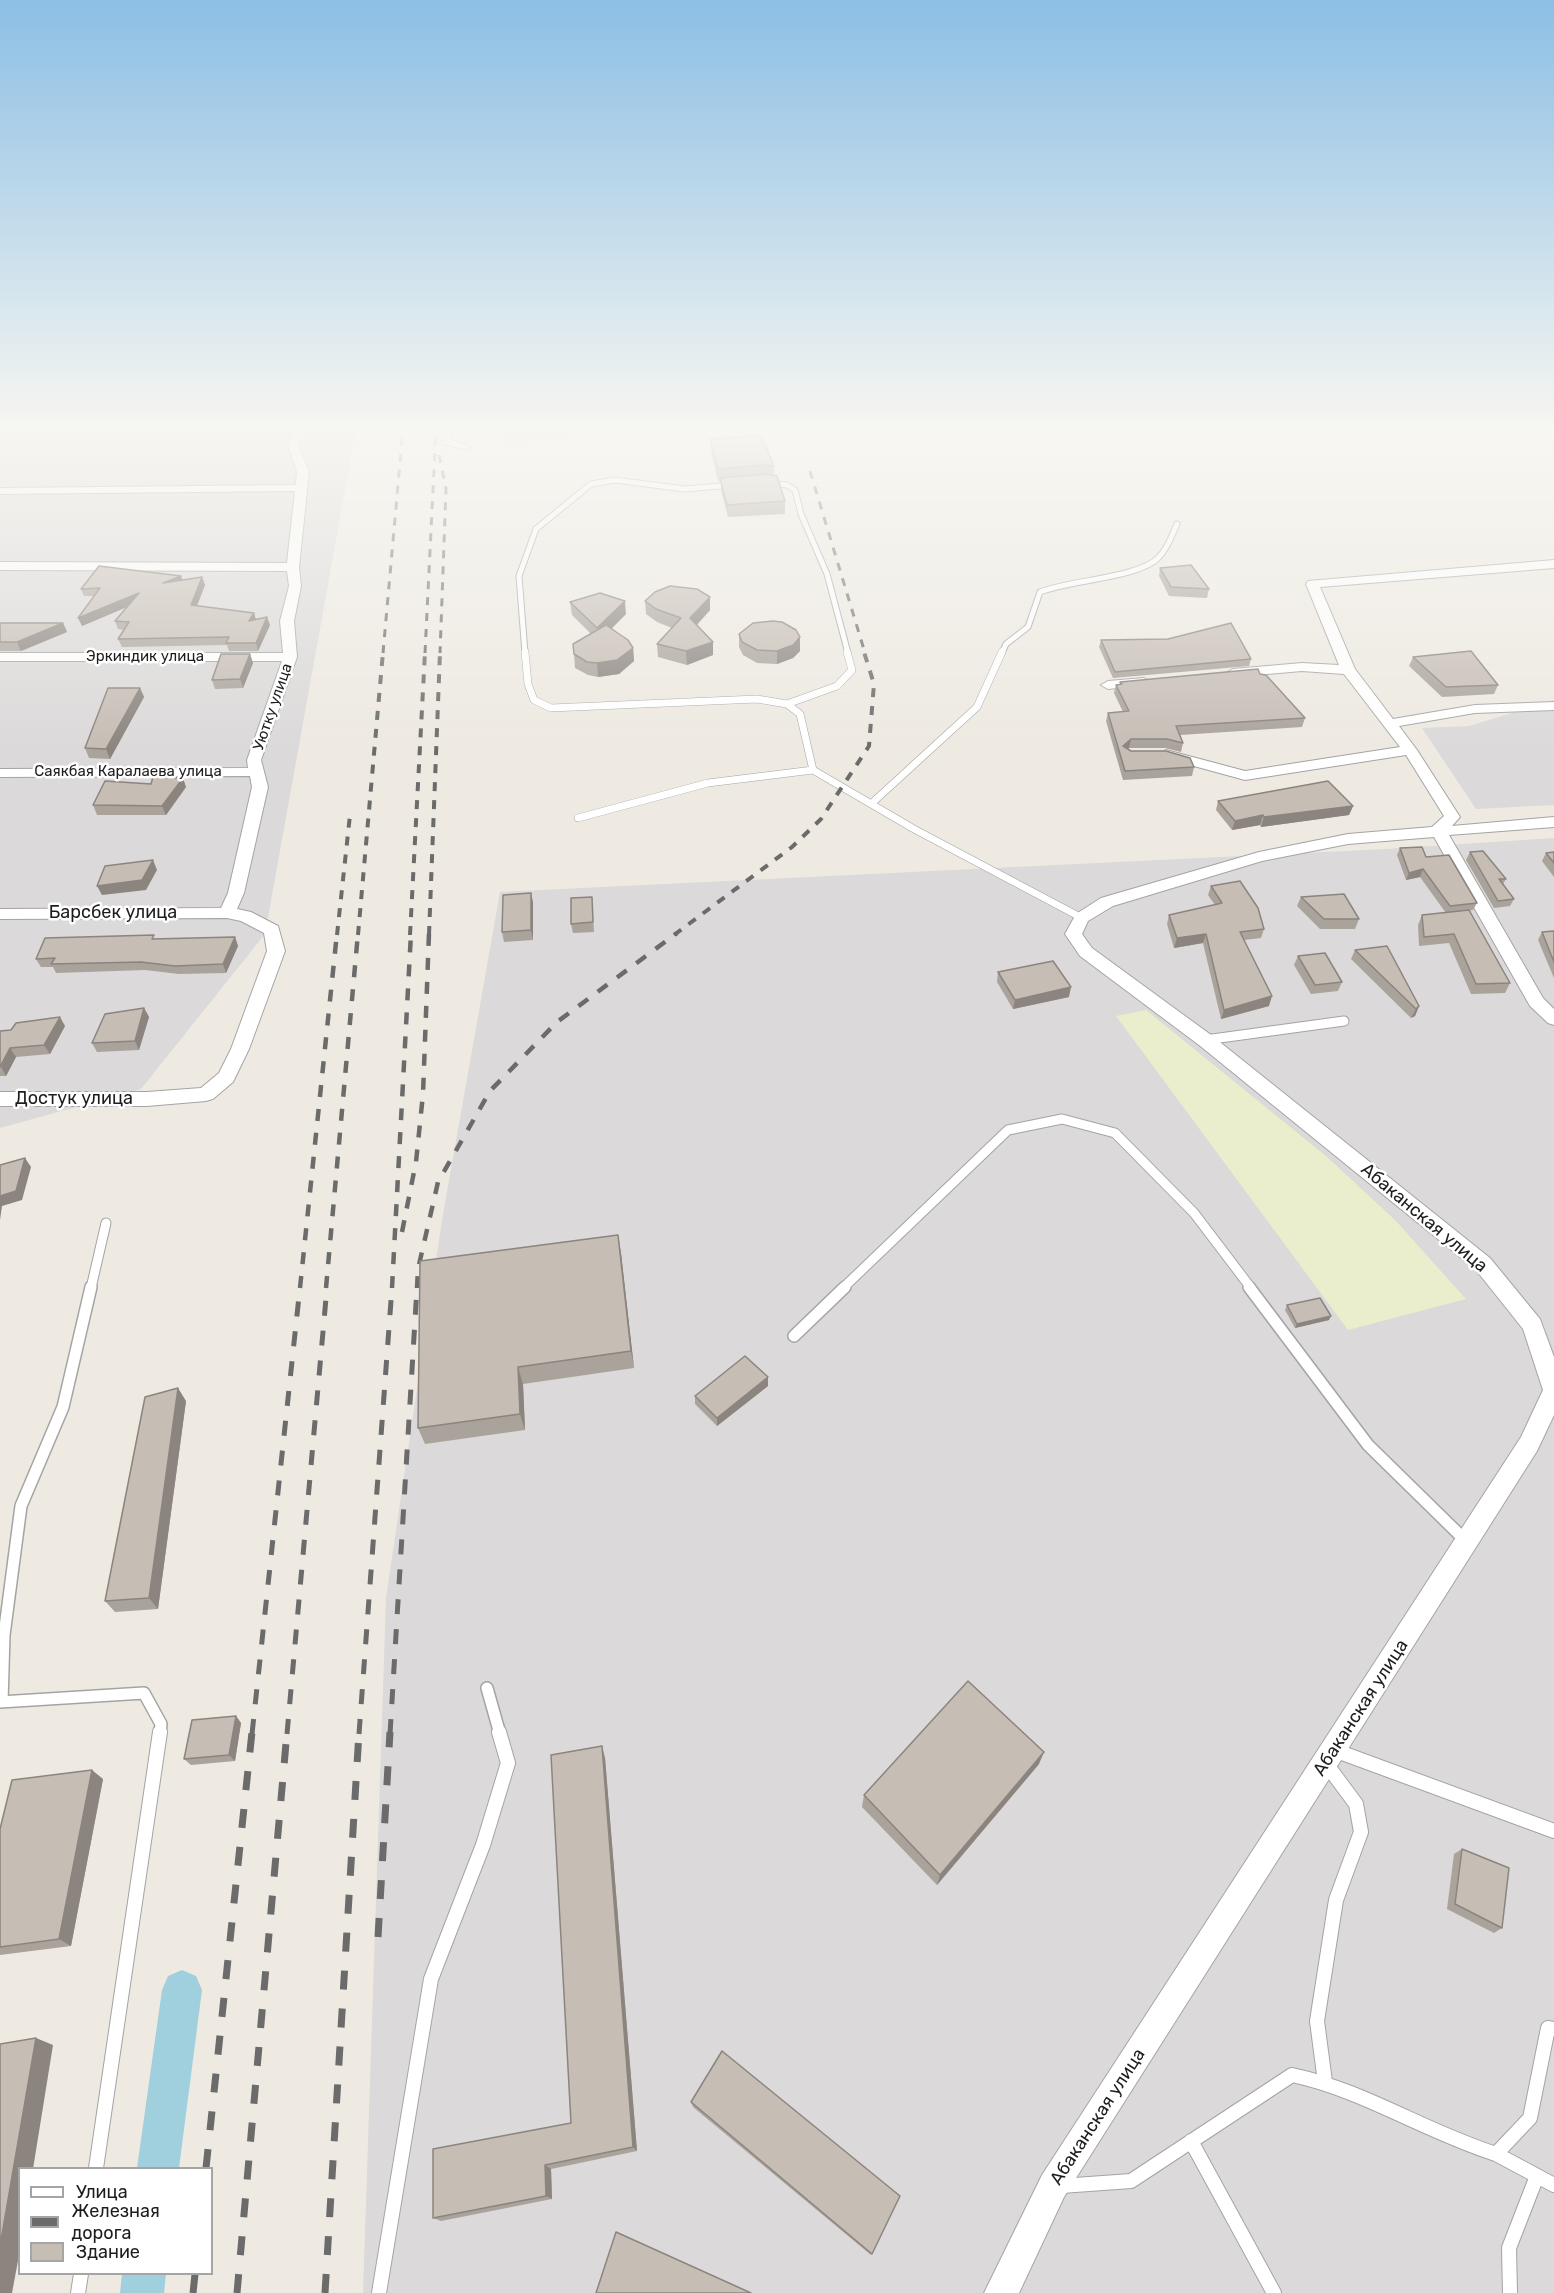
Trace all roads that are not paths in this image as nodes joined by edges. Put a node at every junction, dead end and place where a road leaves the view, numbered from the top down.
1 (296, 536) edge
2 (534, 536) edge
3 (811, 536) edge
4 (1170, 536) edge
5 (1554, 564) edge
6 (0, 566) edge
7 (293, 567) junction
8 (0, 657) edge
9 (290, 657) junction
10 (1348, 670) junction
11 (1222, 674) edge
12 (1154, 681) edge
13 (1108, 685) dead end
14 (787, 704) junction
15 (1554, 706) edge
16 (1389, 724) junction
17 (1410, 750) junction
18 (1154, 754) edge
19 (813, 770) junction
20 (257, 772) junction
21 (0, 773) edge
22 (872, 803) junction
23 (578, 818) dead end
24 (1554, 822) edge
25 (1438, 830) junction
26 (227, 913) junction
27 (0, 914) edge
28 (1082, 918) junction
29 (1554, 1019) edge
30 (1344, 1021) dead end
31 (1205, 1040) junction
32 (147, 1099) joint
33 (0, 1100) edge
34 (106, 1223) dead end
35 (794, 1336) dead end
36 (1467, 1542) junction
37 (487, 1688) dead end
38 (1, 1702) edge
39 (1330, 1757) junction
40 (1554, 1831) edge
41 (1554, 2029) edge
42 (1325, 2082) junction
43 (1191, 2141) junction
44 (1496, 2154) junction
45 (96, 2167) edge
46 (1537, 2176) junction
47 (1554, 2185) edge
48 (1053, 2186) junction
49 (81, 2275) edge
50 (78, 2293) edge
51 (379, 2293) edge
52 (1001, 2293) edge
53 (1274, 2293) edge
54 (1510, 2293) edge

1 - 7 street, Уютку улица
2 - 14 lane
3 - 14 lane
4 - 22 lane
5 - 10 street
6 - 7 street
7 - 9 street, Уютку улица
8 - 9 street, Эркиндик улица
9 - 20 street, Уютку улица
10 - 11 street
10 - 16 street
12 - 13 street
14 - 19 lane
15 - 16 street
16 - 17 street
17 - 18 street
17 - 25 street
19 - 22 lane
19 - 23 lane
20 - 21 street, Саякбая Каралаева улица
20 - 26 street, Уютку улица
22 - 28 lane
24 - 25 street
25 - 28 street
25 - 29 street
26 - 27 street, Барсбек улица
26 - 32 street, Барсбек улица
28 - 31 street, Абаканская улица
30 - 31 lane
31 - 36 street, Абаканская улица
32 - 33 street, Достук улица
34 - 38 lane
35 - 36 lane
36 - 39 street, Абаканская улица
37 - 51 lane
38 - 45 lane
39 - 40 lane
39 - 42 lane
39 - 48 street, Абаканская улица
41 - 44 lane
42 - 43 lane
42 - 44 lane
43 - 48 lane
43 - 53 lane
44 - 46 lane
46 - 47 lane
46 - 54 lane
48 - 52 street, Абаканская улица
49 - 50 lane

